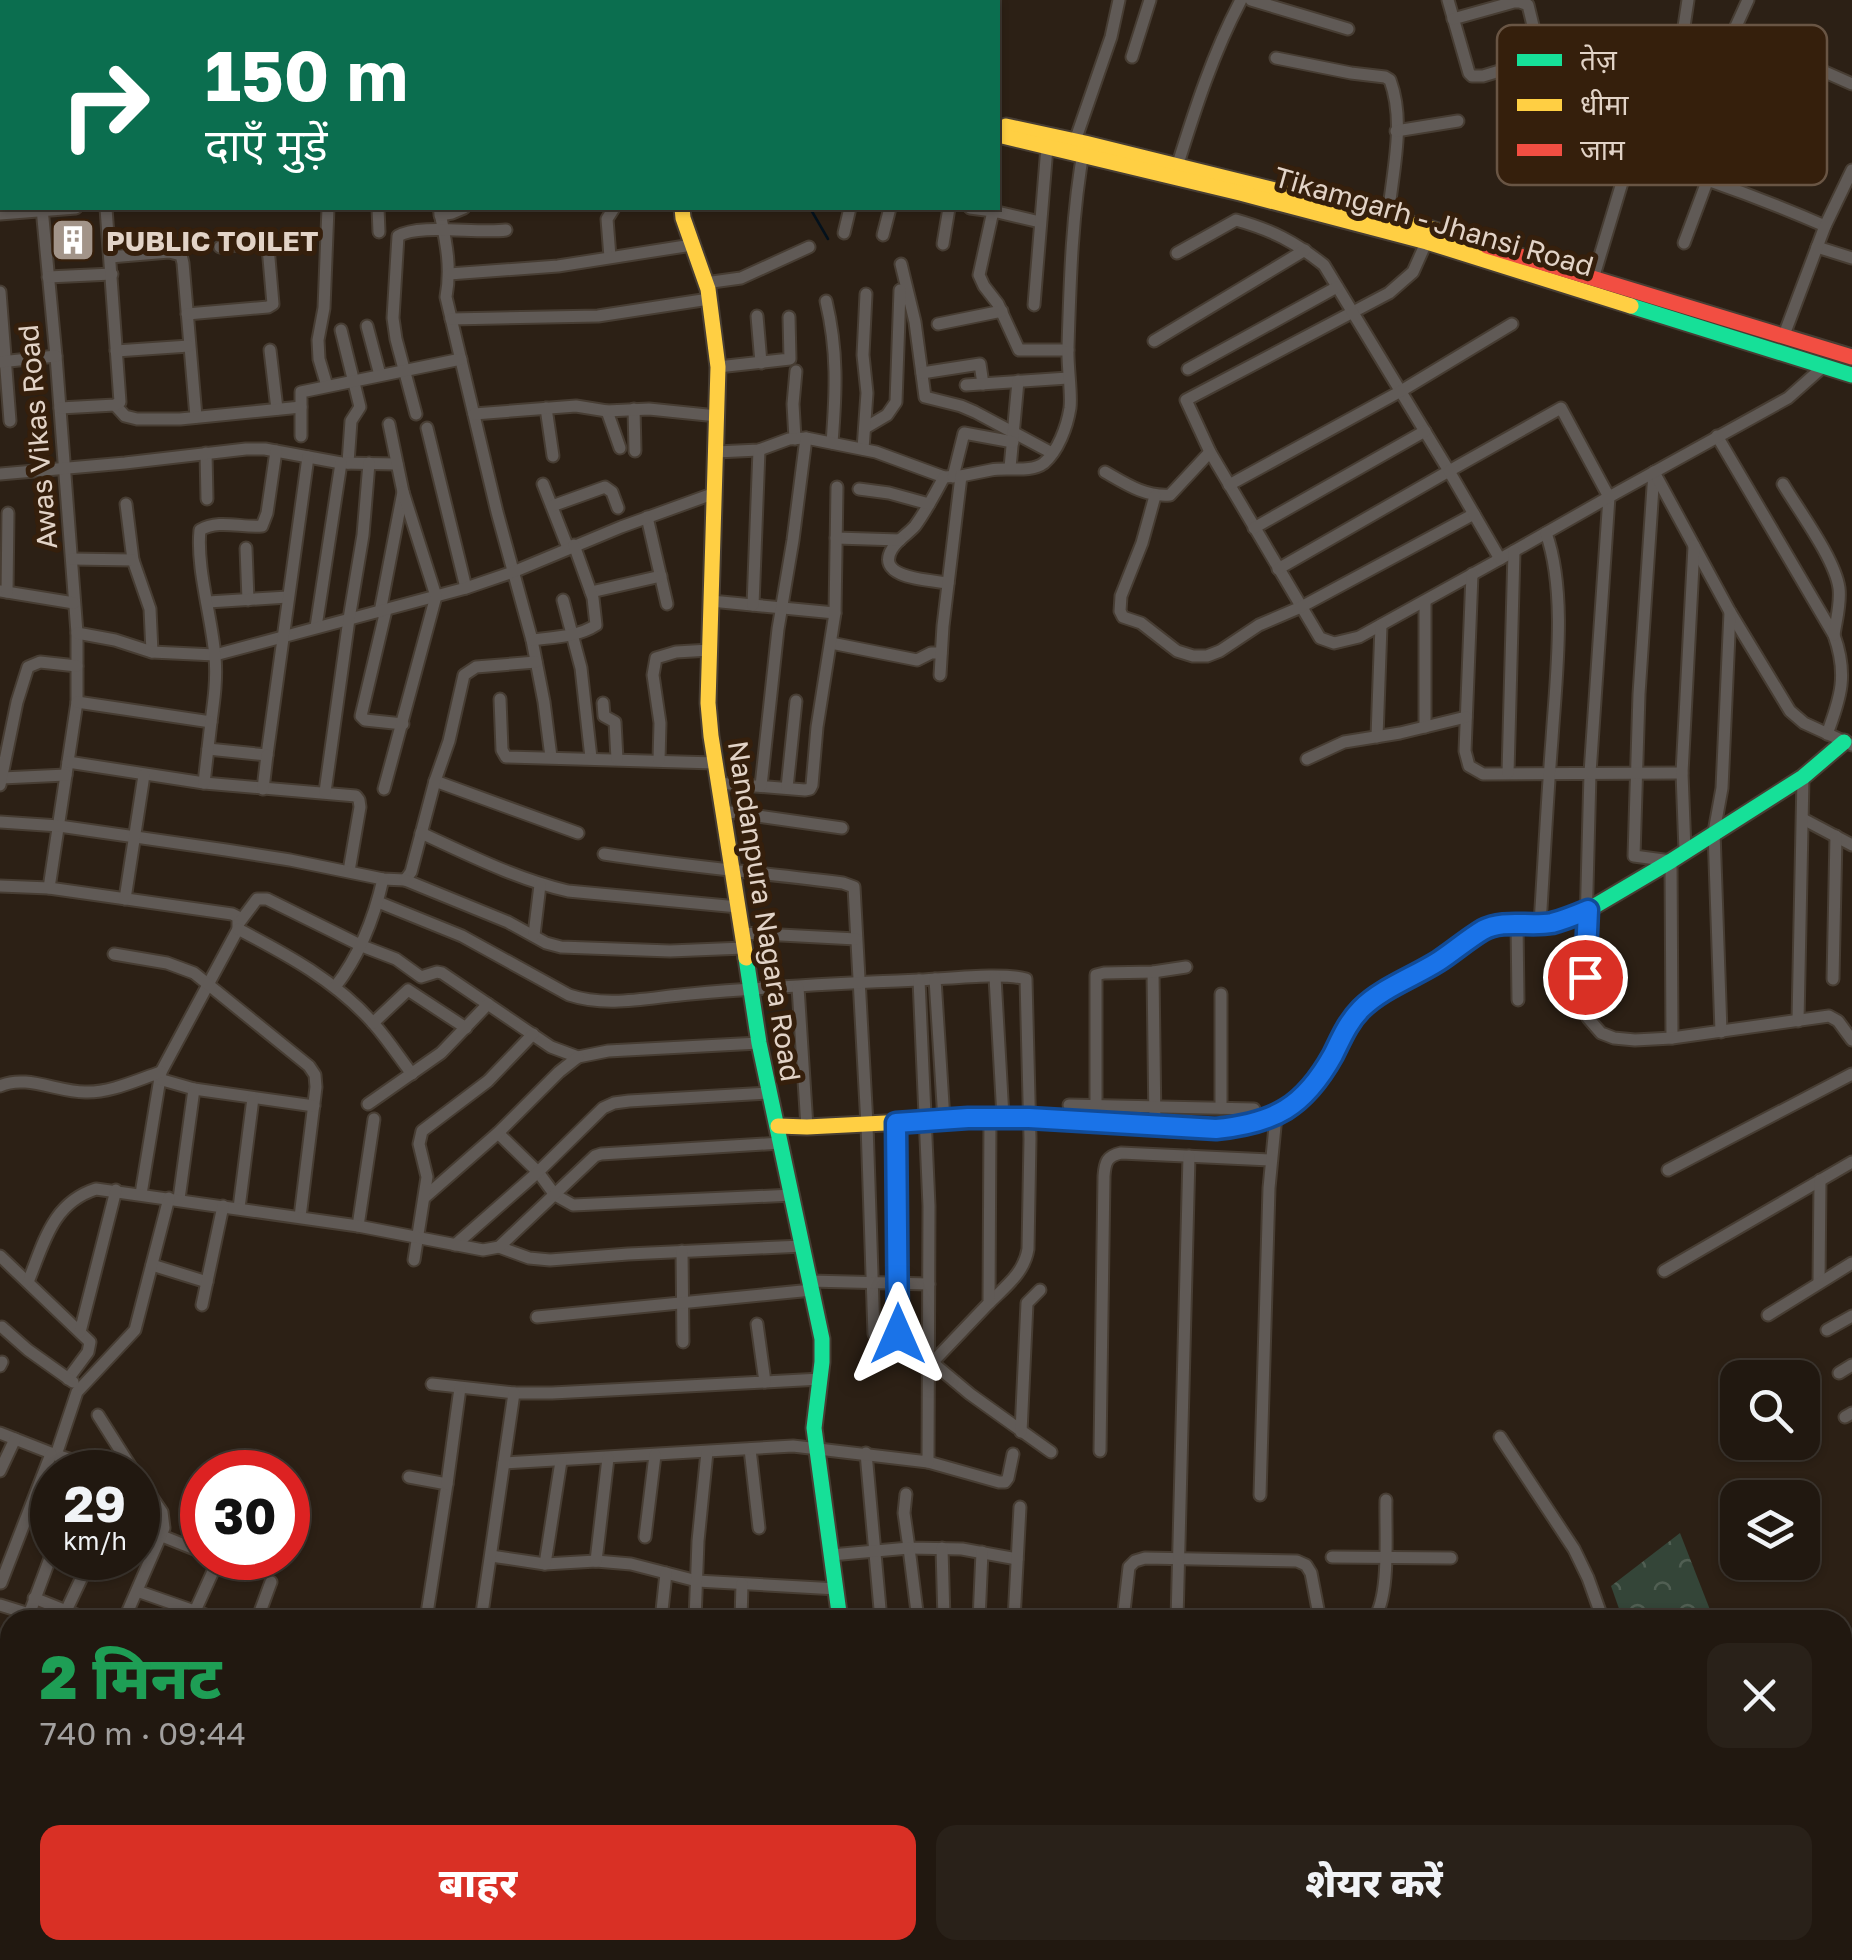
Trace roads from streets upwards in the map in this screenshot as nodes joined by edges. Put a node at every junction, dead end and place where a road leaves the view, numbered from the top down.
1 (1119, 0) edge
2 (1150, 0) edge
3 (1240, 0) edge
4 (1250, 0) edge
5 (1301, 0) edge
6 (1448, 0) edge
7 (1688, 0) edge
8 (1743, 1) edge
9 (1296, 14) junction
10 (1453, 19) junction
11 (1534, 25) edge
12 (1684, 25) edge
13 (1734, 25) edge
14 (1348, 29) dead end
15 (1132, 57) dead end
16 (1276, 58) dead end
17 (1497, 72) edge
18 (1827, 73) edge
19 (1852, 84) edge
20 (1458, 122) dead end
21 (1000, 125) edge
22 (1396, 132) junction
23 (1000, 135) edge
24 (1081, 146) junction
25 (1048, 147) junction
26 (1178, 166) junction
27 (1852, 170) edge
28 (1621, 185) edge
29 (1705, 185) edge
30 (1727, 185) edge
31 (34, 210) edge
32 (42, 210) edge
33 (106, 210) edge
34 (328, 210) edge
35 (378, 210) edge
36 (613, 210) edge
37 (682, 210) edge
38 (850, 210) edge
39 (889, 210) edge
40 (949, 210) edge
41 (985, 210) edge
42 (439, 211) edge
43 (992, 211) junction
44 (0, 214) edge
45 (1388, 218) junction
46 (1040, 222) junction
47 (1825, 226) junction
48 (445, 229) junction
49 (506, 230) dead end
50 (379, 232) dead end
51 (844, 234) dead end
52 (883, 235) dead end
53 (1429, 235) junction
54 (1684, 242) dead end
55 (943, 244) dead end
56 (692, 245) junction
57 (220, 247) dead end
58 (809, 247) dead end
59 (1817, 247) junction
60 (1305, 250) junction
61 (1176, 253) dead end
62 (110, 256) junction
63 (610, 258) junction
64 (1852, 258) edge
65 (901, 264) dead end
66 (112, 274) junction
67 (448, 274) junction
68 (48, 277) junction
69 (1593, 280) junction
70 (1337, 288) junction
71 (707, 290) junction
72 (900, 290) dead end
73 (0, 292) edge
74 (866, 294) dead end
75 (826, 301) dead end
76 (1034, 304) dead end
77 (1002, 312) junction
78 (1352, 312) junction
79 (187, 314) junction
80 (757, 316) dead end
81 (790, 316) dead end
82 (451, 319) junction
83 (938, 324) dead end
84 (1512, 324) dead end
85 (367, 326) dead end
86 (1735, 329) junction
87 (341, 330) dead end
88 (1784, 335) junction
89 (1154, 340) dead end
90 (189, 346) junction
91 (270, 350) dead end
92 (1068, 350) junction
93 (116, 351) junction
94 (56, 356) junction
95 (1852, 357) edge
96 (461, 359) junction
97 (2, 362) edge
98 (761, 364) junction
99 (1824, 366) junction
100 (718, 368) junction
101 (1188, 368) dead end
102 (796, 370) dead end
103 (405, 372) junction
104 (922, 373) junction
105 (1852, 375) edge
106 (380, 376) junction
107 (1068, 378) junction
108 (353, 380) junction
109 (1018, 381) junction
110 (983, 384) junction
111 (966, 385) dead end
112 (327, 386) junction
113 (1400, 391) junction
114 (115, 405) junction
115 (302, 407) junction
116 (60, 408) junction
117 (546, 408) junction
118 (277, 409) junction
119 (634, 410) junction
120 (607, 411) junction
121 (416, 414) dead end
122 (474, 414) junction
123 (717, 416) junction
124 (196, 417) junction
125 (10, 421) dead end
126 (389, 424) dead end
127 (427, 428) dead end
128 (865, 428) junction
129 (1425, 431) junction
130 (301, 436) dead end
131 (1716, 436) junction
132 (1014, 437) junction
133 (801, 438) junction
134 (832, 443) junction
135 (620, 448) dead end
136 (863, 449) junction
137 (760, 450) junction
138 (276, 451) junction
139 (635, 451) dead end
140 (716, 452) junction
141 (1210, 452) junction
142 (206, 453) junction
143 (1052, 453) junction
144 (553, 456) dead end
145 (308, 457) junction
146 (345, 463) junction
147 (369, 463) junction
148 (397, 464) junction
149 (64, 468) junction
150 (1010, 468) junction
151 (1449, 471) junction
152 (1105, 472) dead end
153 (1654, 472) junction
154 (0, 474) edge
155 (952, 477) junction
156 (543, 484) dead end
157 (1783, 484) dead end
158 (1229, 485) junction
159 (837, 487) dead end
160 (858, 489) dead end
161 (403, 492) junction
162 (716, 494) junction
163 (1154, 496) junction
164 (1609, 497) junction
165 (208, 499) dead end
166 (126, 504) dead end
167 (929, 504) junction
168 (552, 506) junction
169 (618, 508) dead end
170 (8, 513) dead end
171 (1474, 514) junction
172 (646, 518) junction
173 (1254, 528) junction
174 (1546, 533) junction
175 (836, 538) junction
176 (900, 540) junction
177 (1694, 545) junction
178 (571, 546) junction
179 (246, 548) dead end
180 (1514, 550) junction
181 (72, 559) junction
182 (1500, 559) junction
183 (133, 560) junction
184 (1278, 569) junction
185 (513, 572) junction
186 (1472, 574) junction
187 (660, 576) junction
188 (948, 583) junction
189 (466, 588) junction
190 (4, 592) edge
191 (591, 592) junction
192 (436, 596) junction
193 (288, 598) junction
194 (248, 600) junction
195 (564, 600) dead end
196 (711, 601) junction
197 (208, 602) junction
198 (1425, 602) junction
199 (74, 603) junction
200 (667, 604) dead end
201 (753, 605) junction
202 (1301, 607) junction
203 (780, 608) junction
204 (383, 611) junction
205 (835, 612) junction
206 (1730, 612) junction
207 (348, 619) junction
208 (316, 626) junction
209 (1381, 626) junction
210 (77, 634) junction
211 (573, 635) junction
212 (1834, 635) junction
213 (282, 638) junction
214 (532, 640) junction
215 (831, 643) junction
216 (710, 650) junction
217 (152, 652) junction
218 (941, 653) junction
219 (215, 656) junction
220 (536, 662) junction
221 (76, 666) junction
222 (940, 675) dead end
223 (500, 699) dead end
224 (796, 701) dead end
225 (77, 702) junction
226 (603, 703) dead end
227 (1466, 717) junction
228 (211, 722) junction
229 (402, 724) junction
230 (1425, 727) junction
231 (1827, 734) junction
232 (6, 735) edge
233 (1377, 737) junction
234 (1848, 743) edge
235 (208, 749) junction
236 (267, 756) junction
237 (551, 757) junction
238 (591, 758) junction
239 (617, 759) junction
240 (1307, 759) dead end
241 (659, 760) junction
242 (715, 763) junction
243 (67, 769) junction
244 (1682, 772) junction
245 (1508, 773) junction
246 (1549, 773) junction
247 (1590, 773) junction
248 (1635, 773) junction
249 (144, 775) junction
250 (1804, 776) junction
251 (435, 781) junction
252 (1, 782) edge
253 (718, 783) junction
254 (204, 784) junction
255 (761, 786) junction
256 (787, 788) junction
257 (263, 789) junction
258 (384, 789) dead end
259 (325, 792) junction
260 (723, 811) junction
261 (1802, 820) junction
262 (0, 822) edge
263 (59, 826) junction
264 (842, 828) dead end
265 (1714, 832) junction
266 (420, 833) junction
267 (578, 833) dead end
268 (1836, 836) junction
269 (134, 838) junction
270 (1852, 845) edge
271 (604, 854) dead end
272 (1634, 856) junction
273 (1678, 856) junction
274 (732, 868) junction
275 (348, 871) junction
276 (383, 879) junction
277 (405, 880) junction
278 (1632, 883) junction
279 (540, 885) junction
280 (0, 886) edge
281 (49, 888) junction
282 (124, 899) junction
283 (378, 902) junction
284 (738, 907) junction
285 (1588, 910) junction
286 (1517, 924) junction
287 (1540, 924) junction
288 (239, 926) junction
289 (534, 936) junction
290 (856, 939) junction
291 (743, 940) junction
292 (362, 946) junction
293 (114, 954) dead end
294 (1186, 967) dead end
295 (1153, 972) junction
296 (995, 977) junction
297 (936, 979) junction
298 (1833, 979) dead end
299 (919, 980) junction
300 (858, 982) junction
301 (210, 985) junction
302 (335, 987) junction
303 (798, 987) junction
304 (751, 990) junction
305 (1221, 994) dead end
306 (1518, 1000) dead end
307 (488, 1004) junction
308 (1852, 1012) edge
309 (1798, 1020) junction
310 (1838, 1021) junction
311 (372, 1023) junction
312 (466, 1028) junction
313 (1720, 1032) junction
314 (532, 1034) junction
315 (1672, 1038) junction
316 (1852, 1040) edge
317 (760, 1044) junction
318 (578, 1057) junction
319 (412, 1074) junction
320 (1852, 1074) edge
321 (160, 1076) junction
322 (0, 1086) edge
323 (194, 1088) junction
324 (770, 1093) junction
325 (253, 1098) junction
326 (368, 1104) dead end
327 (1070, 1105) dead end
328 (1096, 1105) junction
329 (314, 1106) junction
330 (1155, 1107) junction
331 (1221, 1108) junction
332 (1254, 1108) dead end
333 (1276, 1116) junction
334 (996, 1118) junction
335 (1029, 1118) junction
336 (374, 1119) dead end
337 (944, 1120) junction
338 (926, 1121) junction
339 (896, 1123) junction
340 (867, 1125) junction
341 (1155, 1126) junction
342 (807, 1127) junction
343 (498, 1132) junction
344 (779, 1134) junction
345 (1188, 1156) junction
346 (1270, 1160) junction
347 (1852, 1162) edge
348 (1668, 1170) dead end
349 (538, 1172) junction
350 (1820, 1180) junction
351 (116, 1190) junction
352 (141, 1194) junction
353 (555, 1195) junction
354 (792, 1196) junction
355 (425, 1197) junction
356 (174, 1198) junction
357 (223, 1206) junction
358 (238, 1208) junction
359 (300, 1216) junction
360 (358, 1226) junction
361 (417, 1237) junction
362 (455, 1245) junction
363 (803, 1246) junction
364 (499, 1247) junction
365 (682, 1251) junction
366 (0, 1256) edge
367 (414, 1260) dead end
368 (1852, 1264) edge
369 (152, 1265) junction
370 (1664, 1270) dead end
371 (874, 1281) junction
372 (28, 1282) junction
373 (207, 1282) junction
374 (898, 1282) junction
375 (1819, 1282) junction
376 (928, 1284) junction
377 (811, 1285) junction
378 (1040, 1290) dead end
379 (684, 1302) junction
380 (989, 1303) junction
381 (202, 1305) dead end
382 (1768, 1315) dead end
383 (537, 1316) dead end
384 (1852, 1316) edge
385 (757, 1324) dead end
386 (2, 1327) edge
387 (1827, 1330) dead end
388 (80, 1332) junction
389 (874, 1334) dead end
390 (898, 1334) dead end
391 (684, 1342) dead end
392 (931, 1365) junction
393 (1852, 1366) edge
394 (1839, 1373) dead end
395 (68, 1378) junction
396 (821, 1379) junction
397 (764, 1382) junction
398 (432, 1384) dead end
399 (80, 1387) junction
400 (460, 1388) junction
401 (514, 1394) junction
402 (98, 1415) dead end
403 (1022, 1432) junction
404 (0, 1433) edge
405 (1500, 1437) dead end
406 (14, 1439) junction
407 (815, 1447) junction
408 (750, 1449) junction
409 (43, 1450) edge
410 (54, 1450) edge
411 (119, 1450) edge
412 (1100, 1451) dead end
413 (707, 1452) junction
414 (1051, 1452) dead end
415 (866, 1453) junction
416 (1013, 1454) dead end
417 (655, 1456) junction
418 (608, 1458) junction
419 (561, 1461) junction
420 (928, 1462) junction
421 (504, 1463) junction
422 (0, 1471) edge
423 (409, 1478) dead end
424 (446, 1484) junction
425 (906, 1494) dead end
426 (1260, 1495) dead end
427 (1386, 1500) dead end
428 (1020, 1507) dead end
429 (160, 1509) edge
430 (30, 1512) edge
431 (759, 1528) dead end
432 (162, 1536) junction
433 (644, 1538) dead end
434 (180, 1543) edge
435 (909, 1548) junction
436 (942, 1548) junction
437 (873, 1552) junction
438 (982, 1552) junction
439 (492, 1556) junction
440 (831, 1556) junction
441 (1332, 1557) dead end
442 (1384, 1558) junction
443 (1451, 1558) dead end
444 (1017, 1559) junction
445 (1179, 1560) junction
446 (596, 1561) junction
447 (545, 1564) junction
448 (666, 1573) junction
449 (41, 1580) edge
450 (81, 1580) edge
451 (209, 1580) edge
452 (697, 1581) junction
453 (272, 1582) dead end
454 (1, 1584) edge
455 (742, 1584) junction
456 (837, 1589) junction
457 (137, 1590) junction
458 (34, 1598) junction
459 (30, 1610) edge
460 (64, 1610) edge
461 (66, 1610) edge
462 (128, 1610) edge
463 (180, 1610) edge
464 (196, 1610) edge
465 (260, 1610) edge
466 (427, 1610) edge
467 (484, 1610) edge
468 (662, 1610) edge
469 (695, 1610) edge
470 (741, 1610) edge
471 (839, 1610) edge
472 (879, 1610) edge
473 (917, 1610) edge
474 (944, 1610) edge
475 (979, 1610) edge
476 (1014, 1610) edge
477 (1124, 1610) edge
478 (1178, 1610) edge
479 (1318, 1610) edge
480 (1380, 1610) edge
481 (1599, 1610) edge

1 - 24 street
2 - 15 street
3 - 26 street
4 - 9 street
5 - 9 street
6 - 10 street
7 - 12 street
8 - 13 street
9 - 14 street
10 - 11 street
10 - 17 street
16 - 22 street
18 - 19 street
20 - 22 street
21 - 24 street
22 - 45 street
23 - 25 street, Tikamgarh - Jhansi Road
24 - 25 street, Tikamgarh - Jhansi Road
24 - 26 street
24 - 53 street, Tikamgarh - Jhansi Road
24 - 92 street
25 - 46 street
26 - 45 street
27 - 47 street
28 - 69 street
29 - 54 street
30 - 47 street
31 - 44 street
32 - 68 street, Awas Vikas Road
33 - 62 street
34 - 112 street
35 - 50 street
36 - 63 street
37 - 56 street, Nandanpura Nagara Road
38 - 51 street
39 - 52 street
40 - 55 street
41 - 43 street
42 - 48 street
43 - 46 street
43 - 77 street
45 - 53 street
46 - 76 street
47 - 59 street
48 - 49 street
48 - 67 street
48 - 103 street
53 - 69 street
53 - 78 street
53 - 86 street, Tikamgarh - Jhansi Road
56 - 63 street
56 - 71 street, Nandanpura Nagara Road
57 - 79 street
58 - 71 street
59 - 64 street
59 - 88 street
60 - 61 street
60 - 70 street
60 - 89 street
62 - 66 street
62 - 79 street
63 - 67 street
65 - 104 street
66 - 68 street
66 - 93 street
67 - 82 street
68 - 94 street, Awas Vikas Road
69 - 86 street
70 - 78 street
70 - 101 street
71 - 82 street
71 - 100 street, Nandanpura Nagara Road
72 - 128 street
73 - 97 street
74 - 128 street
75 - 134 street
77 - 83 street
77 - 92 street
78 - 113 street
78 - 141 street
79 - 90 street
80 - 98 street
81 - 98 street
82 - 96 street
84 - 113 street
85 - 106 street
86 - 88 street
86 - 99 street, Tikamgarh - Jhansi Road
87 - 108 street
88 - 95 street
90 - 93 street
90 - 124 street
91 - 118 street
92 - 107 street
93 - 114 street
94 - 97 street
94 - 116 street, Awas Vikas Road
96 - 103 street
96 - 122 street
97 - 125 street
98 - 100 street
99 - 105 street, Tikamgarh - Jhansi Road
99 - 131 street
100 - 123 street, Nandanpura Nagara Road
102 - 133 street
103 - 106 street
103 - 121 street
104 - 110 street
104 - 132 street
106 - 108 street
107 - 109 street
107 - 143 street
108 - 112 street
108 - 146 street
109 - 110 street
109 - 132 street
110 - 111 street
112 - 115 street
113 - 129 street
113 - 158 street
114 - 116 street
114 - 124 street
115 - 118 street
115 - 130 street
116 - 149 street, Awas Vikas Road
117 - 120 street
117 - 122 street
117 - 144 street
118 - 124 street
119 - 120 street
119 - 123 street
119 - 139 street
120 - 135 street
122 - 185 street
123 - 140 street, Nandanpura Nagara Road
126 - 148 street
127 - 189 street
128 - 136 street
129 - 151 street
129 - 173 street
131 - 153 street
131 - 212 street
132 - 143 street
132 - 150 street
132 - 155 street
133 - 134 street
133 - 137 street
133 - 203 street
134 - 136 street
136 - 155 street
137 - 140 street
137 - 201 street
138 - 142 street
138 - 145 street
138 - 197 street
140 - 162 street, Nandanpura Nagara Road
141 - 158 street
141 - 163 street
142 - 149 street
142 - 165 street
143 - 150 street
145 - 146 street
145 - 193 street
146 - 147 street
146 - 208 street
147 - 148 street
147 - 207 street
148 - 161 street
149 - 154 street
149 - 181 street, Awas Vikas Road
150 - 155 street
151 - 164 street
151 - 171 street
151 - 184 street
152 - 163 street
153 - 164 street
153 - 177 street
153 - 248 street
155 - 167 street
155 - 188 street
156 - 168 street
157 - 212 street
158 - 173 street
159 - 175 street
160 - 167 street
161 - 192 street
161 - 204 street
162 - 172 street
162 - 196 street, Nandanpura Nagara Road
163 - 202 street
164 - 174 street
164 - 247 street
166 - 183 street
167 - 176 street
168 - 169 street
168 - 178 street
170 - 190 street
171 - 182 street
171 - 202 street
172 - 178 street
172 - 187 street
173 - 184 street
174 - 180 street
174 - 246 street
175 - 176 street
175 - 205 street
176 - 188 street
177 - 206 street
177 - 244 street
178 - 185 street
178 - 191 street
179 - 194 street
180 - 182 street
180 - 245 street
181 - 183 street
181 - 199 street, Awas Vikas Road
182 - 186 street
183 - 217 street
184 - 202 street
185 - 189 street
185 - 214 street
186 - 198 street
186 - 227 street
187 - 191 street
187 - 200 street
188 - 218 street
189 - 192 street
190 - 199 street
191 - 211 street
192 - 204 street
192 - 229 street
193 - 194 street
193 - 213 street
194 - 197 street
195 - 211 street
196 - 201 street
196 - 216 street, Nandanpura Nagara Road
197 - 219 street
198 - 209 street
198 - 230 street
199 - 210 street, Awas Vikas Road
201 - 203 street
202 - 209 street
203 - 205 street
203 - 255 street
204 - 207 street
204 - 229 street
205 - 215 street
206 - 231 street
206 - 265 street
207 - 208 street
207 - 259 street
208 - 213 street
209 - 233 street
210 - 217 street
210 - 221 street, Awas Vikas Road
211 - 214 street
211 - 238 street
212 - 231 street
213 - 219 street
213 - 236 street
214 - 220 street
215 - 218 street
215 - 256 street
216 - 241 street
216 - 242 street, Nandanpura Nagara Road
217 - 219 street
218 - 222 street
219 - 228 street
220 - 237 street
220 - 251 street
221 - 225 street, Awas Vikas Road
221 - 232 street
223 - 237 street
224 - 256 street
225 - 228 street
225 - 243 street, Awas Vikas Road
226 - 239 street
227 - 230 street
227 - 245 street
228 - 235 street
229 - 258 street
230 - 233 street
231 - 234 street
232 - 252 street
233 - 240 street
234 - 250 street
235 - 236 street
235 - 254 street
236 - 257 street
237 - 238 street
238 - 239 street
239 - 241 street
241 - 242 street
242 - 253 street, Nandanpura Nagara Road
243 - 249 street
243 - 252 street
243 - 263 street, Awas Vikas Road
244 - 248 street
244 - 273 street
245 - 246 street
246 - 247 street
246 - 287 street
247 - 248 street
247 - 285 street
248 - 272 street
249 - 254 street
249 - 269 street
250 - 261 street
250 - 265 street
251 - 266 street
251 - 267 street
253 - 255 street
253 - 260 street, Nandanpura Nagara Road
254 - 257 street
255 - 256 street
257 - 259 street
259 - 275 street
260 - 264 street
260 - 274 street, Nandanpura Nagara Road
261 - 268 street
261 - 309 street
262 - 263 street
263 - 269 street
263 - 281 street, Awas Vikas Road
265 - 273 street
265 - 313 street
266 - 277 street
266 - 279 street
268 - 270 street
268 - 298 street
269 - 275 street
269 - 282 street
271 - 274 street
272 - 273 street
272 - 278 street
273 - 278 street
273 - 315 street
274 - 284 street, Nandanpura Nagara Road
274 - 290 street
275 - 276 street
276 - 277 street
276 - 283 street
277 - 289 street
278 - 285 street
279 - 284 street
279 - 289 street
280 - 281 street
281 - 282 street
282 - 288 street
283 - 292 street
283 - 304 street
284 - 291 street, Nandanpura Nagara Road
285 - 287 street
285 - 315 street
286 - 287 street
286 - 306 street
286 - 333 street
288 - 292 street
288 - 301 street
288 - 302 street
289 - 291 street
290 - 291 street
290 - 300 street
291 - 304 street, Nandanpura Nagara Road
292 - 302 street
292 - 307 street
293 - 301 street
294 - 295 street
295 - 328 street
295 - 330 street
296 - 297 street
296 - 334 street
296 - 335 street
297 - 299 street
297 - 337 street
299 - 300 street
299 - 338 street
300 - 303 street
300 - 340 street
301 - 321 street
301 - 329 street
302 - 311 street
303 - 304 street
303 - 342 street
304 - 317 street, Nandanpura Nagara Road
305 - 331 street
307 - 312 street
307 - 314 street
308 - 310 street
309 - 310 street
309 - 313 street
310 - 316 street
311 - 312 street
311 - 319 street
312 - 319 street
313 - 315 street
314 - 318 street
314 - 355 street
317 - 318 street
317 - 324 street, Nandanpura Nagara Road
318 - 343 street
319 - 326 street
320 - 348 street
321 - 322 street
321 - 323 street
321 - 352 street
323 - 325 street
323 - 356 street
324 - 344 street, Nandanpura Nagara Road
324 - 349 street
325 - 329 street
325 - 358 street
327 - 328 street
328 - 330 street
329 - 359 street
330 - 331 street
330 - 341 street
331 - 332 street
333 - 341 street
333 - 346 street
334 - 335 street
334 - 337 street
334 - 380 street
335 - 341 street
335 - 380 street
336 - 360 street
337 - 338 street
338 - 339 street
338 - 376 street
339 - 340 street
339 - 374 street
340 - 342 street
340 - 371 street
342 - 344 street
343 - 349 street
343 - 355 street
344 - 353 street
344 - 354 street, Nandanpura Nagara Road
345 - 346 street
345 - 412 street
345 - 445 street
346 - 426 street
347 - 350 street
349 - 353 street
349 - 362 street
350 - 370 street
350 - 375 street
351 - 352 street
351 - 372 street
351 - 388 street
352 - 356 street
353 - 354 street
353 - 364 street
354 - 363 street, Nandanpura Nagara Road
355 - 361 street
356 - 357 street
356 - 369 street
357 - 358 street
357 - 373 street
358 - 359 street
359 - 360 street
360 - 361 street
361 - 362 street
361 - 367 street
362 - 364 street
363 - 365 street
363 - 377 street, Nandanpura Nagara Road
364 - 365 street
365 - 379 street
366 - 372 street
368 - 375 street
369 - 373 street
369 - 399 street
371 - 374 street
371 - 377 street
371 - 389 street
372 - 388 street
373 - 381 street
374 - 376 street
374 - 390 street
375 - 382 street
376 - 392 street
377 - 379 street
377 - 396 street, Nandanpura Nagara Road
378 - 403 street
379 - 383 street
379 - 391 street
380 - 392 street
384 - 387 street
385 - 397 street
386 - 395 street
388 - 395 street
392 - 403 street
392 - 420 street
393 - 394 street
395 - 399 street
396 - 397 street
396 - 407 street, Nandanpura Nagara Road
397 - 401 street
398 - 400 street
399 - 410 street
400 - 401 street
400 - 424 street
401 - 421 street
402 - 411 street
403 - 414 street
404 - 406 street
405 - 481 street
406 - 409 street
406 - 422 street
407 - 408 street
407 - 415 street
407 - 440 street, Nandanpura Nagara Road
408 - 413 street
408 - 431 street
413 - 417 street
413 - 452 street
415 - 420 street
415 - 437 street
416 - 420 street
417 - 418 street
417 - 433 street
418 - 419 street
418 - 446 street
419 - 421 street
419 - 447 street
421 - 439 street
423 - 424 street
424 - 466 street
425 - 435 street
427 - 442 street
428 - 444 street
429 - 432 street
430 - 454 street
432 - 434 street
432 - 457 street
435 - 436 street
435 - 437 street
435 - 473 street
436 - 438 street
436 - 474 street
437 - 440 street
437 - 472 street
438 - 444 street
438 - 475 street
439 - 447 street
439 - 467 street
440 - 456 street, Nandanpura Nagara Road
441 - 442 street
442 - 443 street
442 - 480 street
444 - 476 street
445 - 477 street
445 - 478 street
445 - 479 street
446 - 447 street
446 - 448 street
448 - 452 street
448 - 468 street
449 - 458 street
450 - 461 street
451 - 464 street
452 - 455 street
452 - 469 street
453 - 465 street
455 - 456 street
455 - 470 street
456 - 471 street, Nandanpura Nagara Road
457 - 462 street
457 - 463 street
458 - 459 street
458 - 460 street

